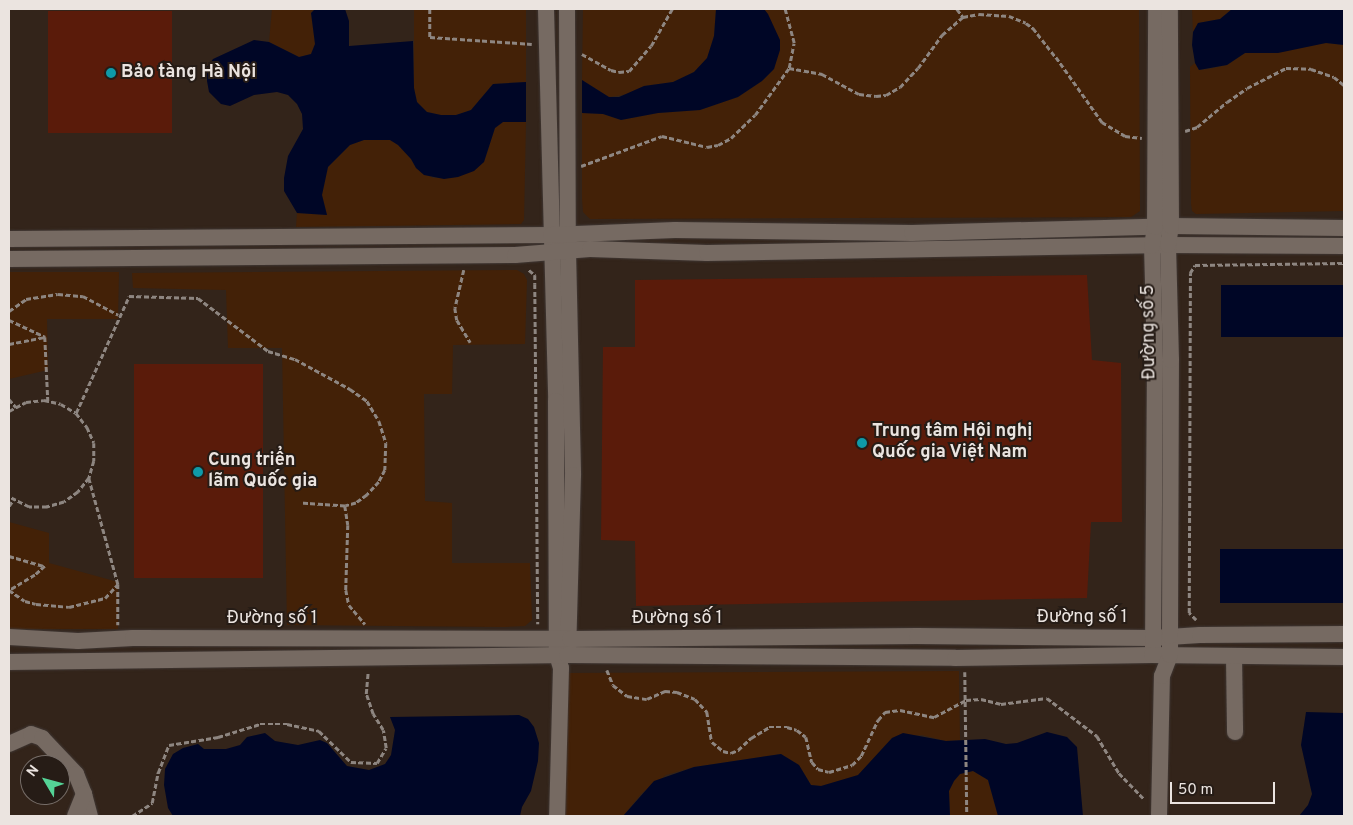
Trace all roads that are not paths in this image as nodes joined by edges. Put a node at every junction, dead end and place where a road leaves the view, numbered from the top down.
1 (546, 9) edge
2 (567, 9) edge
3 (1156, 9) edge
4 (1170, 9) edge
5 (1163, 227) junction
6 (1344, 228) edge
7 (675, 230) junction
8 (710, 230) junction
9 (811, 233) junction
10 (569, 234) junction
11 (551, 235) junction
12 (84, 238) junction
13 (166, 238) junction
14 (125, 239) junction
15 (9, 240) edge
16 (1160, 245) junction
17 (1344, 246) edge
18 (568, 251) junction
19 (810, 251) junction
20 (551, 252) junction
21 (672, 252) junction
22 (707, 253) junction
23 (9, 258) edge
24 (83, 258) junction
25 (166, 258) junction
26 (124, 259) junction
27 (564, 402) junction
28 (573, 474) junction
29 (556, 478) junction
30 (1344, 634) edge
31 (917, 636) junction
32 (1170, 636) junction
33 (958, 637) junction
34 (9, 638) edge
35 (848, 638) junction
36 (164, 639) junction
37 (819, 639) junction
38 (78, 640) junction
39 (1153, 646) junction
40 (719, 647) junction
41 (562, 651) junction
42 (821, 656) junction
43 (850, 656) junction
44 (916, 656) junction
45 (1170, 656) junction
46 (1234, 656) junction
47 (1344, 657) edge
48 (80, 660) junction
49 (163, 660) junction
50 (9, 662) edge
51 (960, 662) junction
52 (1162, 676) junction
53 (1235, 732) dead end
54 (9, 744) edge
55 (84, 794) junction
56 (1159, 813) edge
57 (75, 816) edge
58 (90, 816) edge
59 (557, 816) edge

1 - 11 lane
2 - 10 lane
3 - 5 lane, Đường số 5
4 - 5 lane, Đường số 5
5 - 6 lane
5 - 9 lane
5 - 16 lane, Đường số 5
7 - 8 lane
7 - 10 lane
7 - 21 lane
8 - 9 lane
8 - 22 lane
9 - 19 lane
10 - 11 lane
10 - 18 lane
11 - 13 lane
11 - 20 lane
12 - 14 lane
12 - 15 lane
12 - 24 lane
13 - 14 lane
13 - 25 lane
14 - 26 lane
16 - 17 lane
16 - 19 lane
16 - 32 lane, Đường số 5
16 - 39 lane, Đường số 5
18 - 20 lane
18 - 21 lane
18 - 27 lane
19 - 22 lane
20 - 25 lane
20 - 27 lane
21 - 22 lane
23 - 24 lane
24 - 26 lane
25 - 26 lane
27 - 28 lane
27 - 29 lane
28 - 29 lane
28 - 41 lane
29 - 41 lane
30 - 32 lane, Đường số 1
31 - 33 lane, Đường số 1
31 - 35 lane, Đường số 1
31 - 44 lane
32 - 39 lane, Đường số 1
32 - 45 lane, Đường số 5
33 - 39 lane, Đường số 1
33 - 51 lane
34 - 38 lane, Đường số 1
35 - 37 lane, Đường số 1
35 - 43 lane
36 - 38 lane, Đường số 1
36 - 41 lane, Đường số 1
36 - 49 lane
37 - 40 lane, Đường số 1
37 - 42 lane
38 - 48 lane
39 - 45 lane, Đường số 1
39 - 51 lane, Đường số 1
39 - 52 lane
40 - 41 lane, Đường số 1
40 - 42 lane, Đường số 1
41 - 49 lane, Đường số 1
41 - 59 lane
42 - 43 lane, Đường số 1
43 - 44 lane, Đường số 1
44 - 51 lane, Đường số 1
45 - 46 lane, Đường số 1
45 - 52 lane
46 - 47 lane, Đường số 1
46 - 53 lane
48 - 49 lane, Đường số 1
48 - 50 lane, Đường số 1
52 - 56 lane
54 - 55 lane
55 - 57 lane
55 - 58 lane

